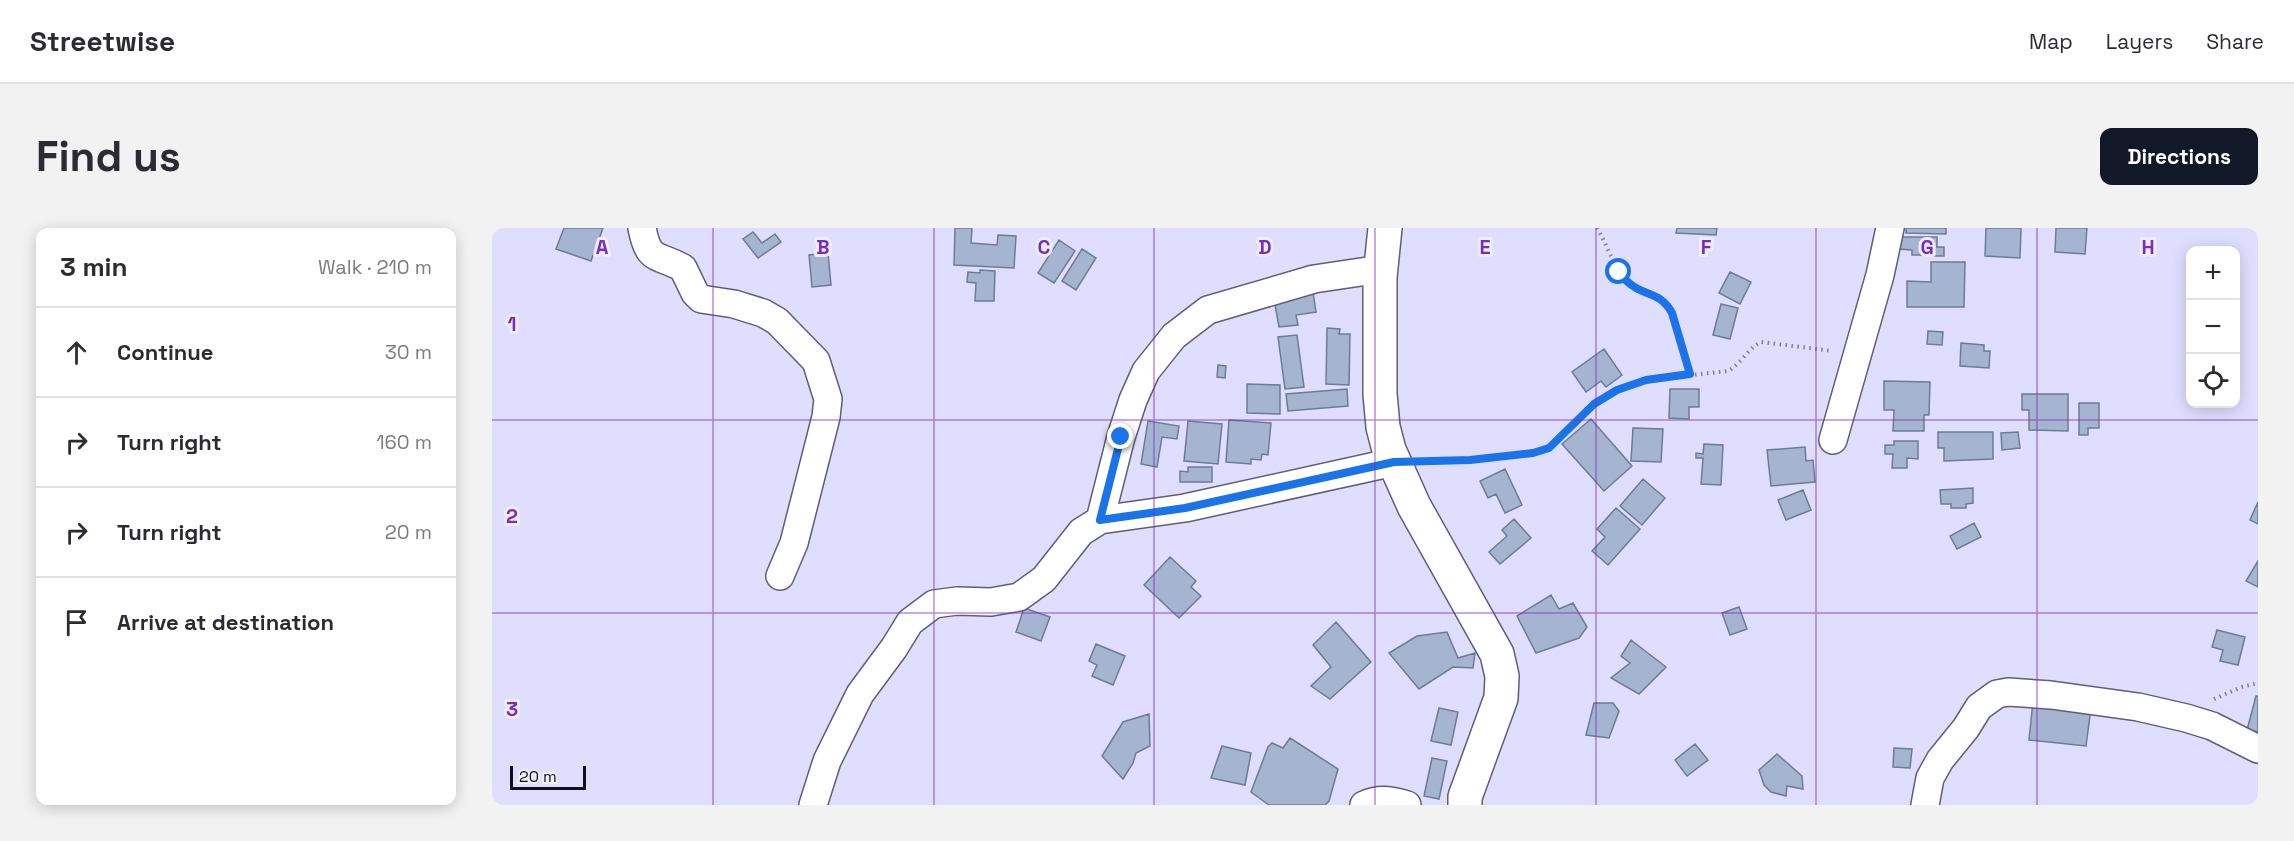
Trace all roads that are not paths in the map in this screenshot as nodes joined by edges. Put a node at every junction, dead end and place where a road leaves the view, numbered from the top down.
1 (642, 228) edge
2 (1385, 228) edge
3 (1890, 228) edge
4 (1381, 269) junction
5 (1833, 440) dead end
6 (1394, 462) junction
7 (1100, 520) junction
8 (780, 576) dead end
9 (2258, 749) edge
10 (813, 805) edge
11 (1364, 805) edge
12 (1407, 805) edge
13 (1465, 805) edge
14 (1925, 805) edge

1 - 8 street
2 - 4 street
3 - 5 street
4 - 6 street
4 - 7 street
6 - 7 street
6 - 13 street
7 - 10 street
9 - 14 street
11 - 12 street

